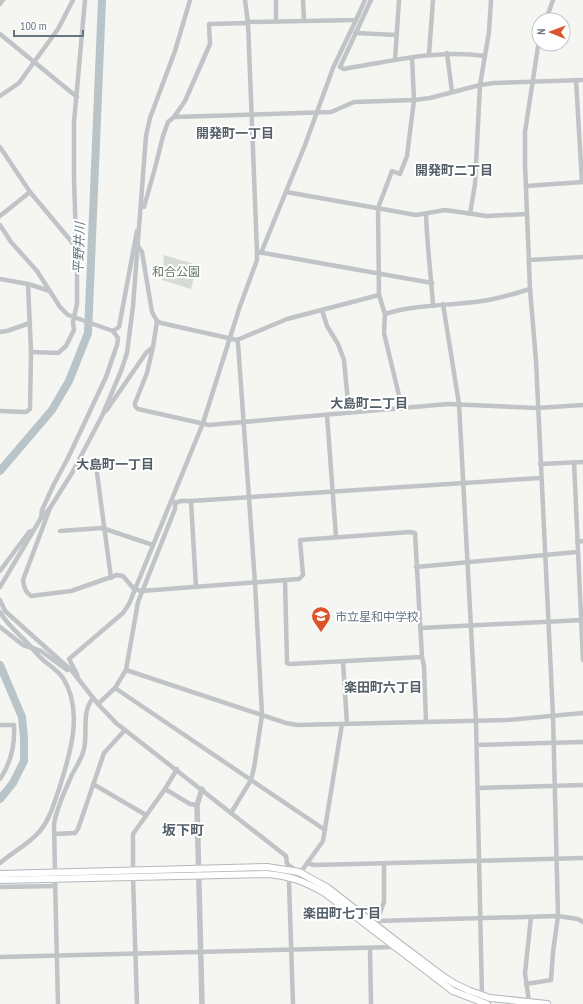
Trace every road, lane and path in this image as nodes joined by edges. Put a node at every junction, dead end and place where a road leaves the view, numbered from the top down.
1 (3, 0) edge
2 (73, 0) edge
3 (85, 0) edge
4 (190, 0) edge
5 (245, 0) edge
6 (276, 0) edge
7 (303, 0) edge
8 (365, 0) edge
9 (371, 0) edge
10 (399, 0) edge
11 (433, 0) edge
12 (490, 0) edge
13 (553, 0) edge
14 (0, 4) edge
15 (549, 12) edge
16 (356, 20) junction
17 (276, 21) junction
18 (304, 21) junction
19 (248, 23) junction
20 (355, 33) junction
21 (0, 34) edge
22 (397, 35) junction
23 (537, 52) edge
24 (447, 53) junction
25 (430, 54) junction
26 (485, 56) junction
27 (412, 57) junction
28 (395, 60) junction
29 (34, 62) junction
30 (576, 80) junction
31 (583, 80) edge
32 (532, 81) junction
33 (480, 85) junction
34 (452, 92) junction
35 (0, 96) edge
36 (76, 97) junction
37 (414, 100) junction
38 (316, 112) junction
39 (252, 114) junction
40 (174, 117) junction
41 (0, 147) edge
42 (583, 182) edge
43 (526, 186) junction
44 (30, 192) junction
45 (286, 192) junction
46 (378, 208) junction
47 (426, 214) junction
48 (470, 214) junction
49 (527, 214) junction
50 (0, 216) edge
51 (140, 221) junction
52 (0, 226) edge
53 (138, 246) junction
54 (76, 247) junction
55 (259, 252) junction
56 (583, 257) edge
57 (530, 260) junction
58 (378, 273) junction
59 (0, 279) edge
60 (432, 283) junction
61 (28, 284) junction
62 (530, 289) junction
63 (50, 290) junction
64 (379, 295) junction
65 (443, 304) junction
66 (433, 306) junction
67 (322, 310) junction
68 (385, 314) junction
69 (76, 318) junction
70 (156, 321) junction
71 (30, 323) junction
72 (114, 331) junction
73 (0, 332) edge
74 (230, 339) junction
75 (236, 340) junction
76 (153, 347) junction
77 (31, 352) junction
78 (459, 404) junction
79 (583, 405) edge
80 (402, 408) junction
81 (537, 408) junction
82 (0, 411) edge
83 (349, 413) junction
84 (327, 415) junction
85 (102, 416) junction
86 (244, 422) junction
87 (203, 423) junction
88 (574, 462) junction
89 (583, 462) edge
90 (540, 464) junction
91 (97, 473) dead end
92 (540, 478) junction
93 (463, 482) junction
94 (333, 491) junction
95 (249, 497) junction
96 (172, 499) junction
97 (191, 501) junction
98 (176, 504) junction
99 (50, 508) junction
100 (41, 518) junction
101 (104, 529) junction
102 (34, 530) junction
103 (60, 531) dead end
104 (336, 537) junction
105 (583, 541) edge
106 (577, 542) junction
107 (153, 545) junction
108 (577, 552) junction
109 (545, 554) junction
110 (467, 562) junction
111 (416, 567) junction
112 (0, 571) edge
113 (111, 578) junction
114 (285, 580) junction
115 (255, 583) junction
116 (0, 587) edge
117 (196, 587) junction
118 (134, 589) junction
119 (141, 591) junction
120 (0, 600) edge
121 (0, 612) edge
122 (582, 620) edge
123 (548, 621) junction
124 (471, 626) junction
125 (0, 627) edge
126 (420, 628) junction
127 (33, 648) junction
128 (422, 657) junction
129 (583, 660) edge
130 (343, 662) junction
131 (126, 670) junction
132 (78, 678) junction
133 (115, 688) junction
134 (93, 698) junction
135 (98, 704) junction
136 (583, 713) edge
137 (262, 715) junction
138 (553, 716) junction
139 (476, 721) junction
140 (426, 722) junction
141 (344, 724) junction
142 (0, 725) edge
143 (125, 730) junction
144 (583, 742) edge
145 (553, 743) junction
146 (477, 745) junction
147 (177, 769) junction
148 (0, 780) edge
149 (251, 780) junction
150 (93, 784) junction
151 (583, 785) edge
152 (554, 786) junction
153 (478, 788) junction
154 (165, 789) junction
155 (202, 789) junction
156 (197, 805) junction
157 (231, 813) junction
158 (146, 815) junction
159 (325, 830) junction
160 (54, 834) junction
161 (583, 858) edge
162 (556, 859) junction
163 (480, 861) junction
164 (0, 863) edge
165 (308, 863) junction
166 (384, 863) junction
167 (199, 869) junction
168 (298, 872) junction
169 (0, 874) edge
170 (133, 874) junction
171 (55, 876) junction
172 (199, 876) junction
173 (293, 878) junction
174 (0, 880) edge
175 (55, 886) junction
176 (0, 887) edge
177 (531, 916) junction
178 (558, 916) junction
179 (481, 918) junction
180 (374, 922) junction
181 (583, 922) edge
182 (395, 947) junction
183 (370, 948) junction
184 (292, 950) junction
185 (201, 952) junction
186 (136, 954) junction
187 (57, 956) junction
188 (0, 957) edge
189 (526, 984) junction
190 (482, 996) junction
191 (529, 1002) junction
192 (58, 1004) edge
193 (137, 1004) edge
194 (202, 1004) edge
195 (293, 1004) edge
196 (372, 1004) edge
197 (484, 1004) edge
198 (547, 1004) edge

1 - 14 street
2 - 29 street
3 - 36 street
4 - 51 street
5 - 19 street
6 - 17 street
7 - 18 street
8 - 16 street
9 - 20 street
10 - 22 street
11 - 25 street
12 - 26 street
13 - 15 street
16 - 18 street
16 - 38 street
17 - 18 street
17 - 19 street
19 - 39 street
19 - 40 street
20 - 22 street
20 - 28 street
21 - 29 street
22 - 28 street
23 - 32 street
24 - 25 street
24 - 26 street
24 - 34 street
25 - 27 street
26 - 33 street
27 - 28 street
27 - 37 street
29 - 35 street
29 - 36 street
30 - 31 street
30 - 32 street
30 - 42 street
32 - 33 street
32 - 43 street
33 - 34 street
33 - 48 street
34 - 37 street
36 - 54 street
37 - 38 street
37 - 46 street
38 - 39 street
38 - 45 street
39 - 40 street
39 - 55 street
40 - 51 street
41 - 44 street
42 - 43 street
43 - 49 street
44 - 50 street
44 - 54 street
45 - 46 street
45 - 55 street
46 - 47 street
46 - 58 street
47 - 48 street
47 - 60 street
48 - 49 street
49 - 57 street
51 - 53 street
51 - 72 street
52 - 63 street
53 - 70 street
53 - 85 street
54 - 69 street
55 - 58 street
55 - 74 street
56 - 57 street
57 - 62 street
58 - 60 street
58 - 64 street
59 - 61 street
60 - 66 street
61 - 63 street
61 - 71 street
62 - 65 street
62 - 81 street
63 - 69 street
64 - 67 street
64 - 68 street
65 - 66 street
65 - 78 street
66 - 68 street
67 - 75 street
67 - 83 street
68 - 80 street
69 - 72 street
69 - 77 street
70 - 74 street
70 - 76 street
71 - 73 street
71 - 77 street
72 - 100 street
74 - 75 street
74 - 87 street
75 - 86 street
76 - 85 street
76 - 87 street
77 - 82 street
78 - 80 street
78 - 81 street
78 - 93 street
79 - 81 street
80 - 83 street
81 - 90 street
83 - 84 street
84 - 86 street
84 - 94 street
85 - 99 street
86 - 87 street
86 - 95 street
87 - 96 street
88 - 89 street
88 - 90 street
88 - 106 street
90 - 92 street
91 - 101 street
92 - 93 street
92 - 109 street
93 - 94 street
93 - 110 street
94 - 95 street
94 - 104 street
95 - 97 street
95 - 115 street
96 - 98 street
96 - 107 street
97 - 98 street
97 - 117 street
98 - 119 street
99 - 100 street
99 - 113 street
100 - 102 street
101 - 103 street
101 - 107 street
101 - 113 street
102 - 112 street
102 - 116 street
104 - 111 street
104 - 114 street
105 - 106 street
106 - 108 street
107 - 118 street
108 - 109 street
108 - 122 street
109 - 110 street
109 - 123 street
110 - 111 street
110 - 124 street
111 - 126 street
113 - 118 street
114 - 115 street
114 - 130 street
115 - 117 street
115 - 137 street
117 - 119 street
118 - 119 street
118 - 132 street
119 - 131 street
120 - 132 street
121 - 127 street
122 - 123 street
122 - 129 street
123 - 124 street
123 - 138 street
124 - 126 street
124 - 139 street
125 - 127 street
126 - 128 street
127 - 132 street
127 - 164 street
128 - 130 street
128 - 140 street
130 - 141 street
131 - 133 street
131 - 137 street
132 - 134 street
133 - 135 street
133 - 149 street
134 - 135 street
134 - 160 street
135 - 143 street
136 - 138 street
137 - 141 street
137 - 149 street
138 - 139 street
138 - 145 street
139 - 140 street
139 - 146 street
140 - 141 street
141 - 159 street
142 - 148 street
143 - 147 street
143 - 150 street
144 - 145 street
145 - 146 street
145 - 152 street
146 - 153 street
147 - 154 street
147 - 155 street
149 - 157 street
149 - 159 street
150 - 158 street
150 - 160 street
151 - 152 street
152 - 153 street
152 - 162 street
153 - 163 street
154 - 156 street
154 - 158 street
155 - 156 street
155 - 157 street
156 - 167 street
157 - 168 street
158 - 170 street
159 - 165 street
160 - 171 street
161 - 162 street
162 - 163 street
162 - 178 street
163 - 166 street
163 - 179 street
165 - 166 street
165 - 168 street
166 - 180 street
167 - 168 main road
167 - 170 main road
167 - 172 street
168 - 173 street
168 - 180 main road
169 - 171 main road
170 - 171 main road
170 - 172 main road
170 - 186 street
171 - 174 main road
171 - 175 street
172 - 173 main road
172 - 185 street
173 - 182 main road
173 - 184 street
175 - 176 street
175 - 187 street
177 - 178 street
177 - 179 street
177 - 189 street
178 - 181 street
178 - 189 street
179 - 180 street
179 - 190 street
180 - 190 main road
182 - 183 street
182 - 197 main road
183 - 184 street
183 - 196 street
184 - 185 street
184 - 195 street
185 - 186 street
185 - 194 street
186 - 187 street
186 - 193 street
187 - 188 street
187 - 192 street
189 - 191 street
190 - 191 main road
190 - 197 street
191 - 198 main road

